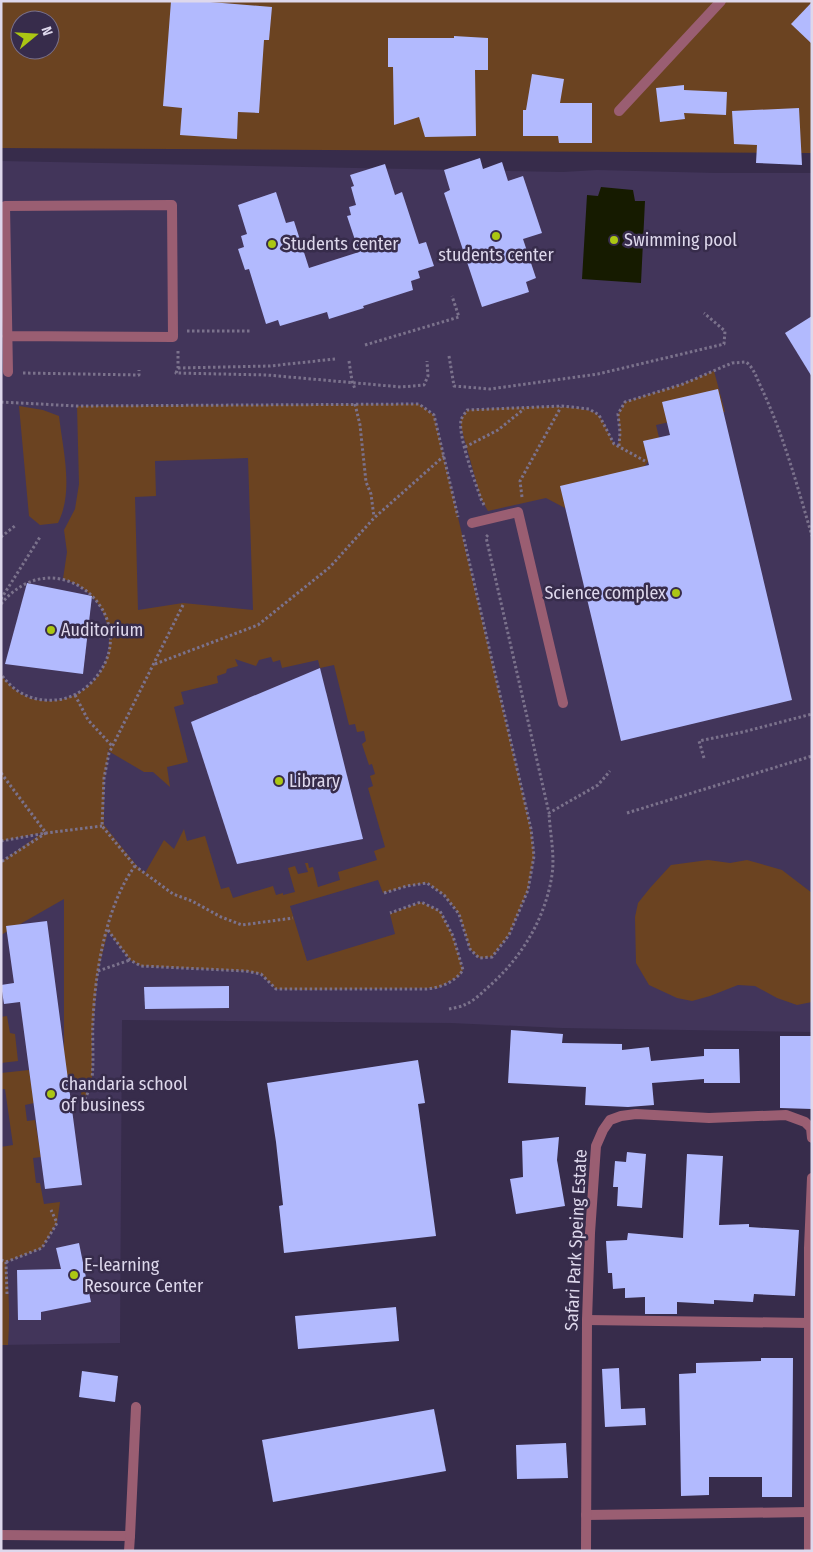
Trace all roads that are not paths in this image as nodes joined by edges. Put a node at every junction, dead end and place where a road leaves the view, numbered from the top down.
1 (721, 1) edge
2 (619, 111) dead end
3 (6, 336) junction
4 (8, 372) road end
5 (472, 523) dead end
6 (563, 703) dead end
7 (812, 1138) edge
8 (812, 1178) edge
9 (587, 1320) junction
10 (809, 1323) junction
11 (136, 1407) dead end
12 (809, 1512) junction
13 (586, 1516) junction
14 (1, 1535) edge
15 (130, 1536) junction
16 (129, 1551) edge
17 (586, 1551) edge
18 (809, 1551) edge

1 - 2 street
3 - 3 street
3 - 4 street
5 - 6 street
7 - 9 street, Safari Park Speing Estate
8 - 10 street
9 - 10 street
9 - 13 street, Safari Park Speing Estate
10 - 12 street
11 - 15 street
12 - 13 street
12 - 18 street
13 - 17 street, Safari Park Speing Estate
14 - 15 street
15 - 16 street

